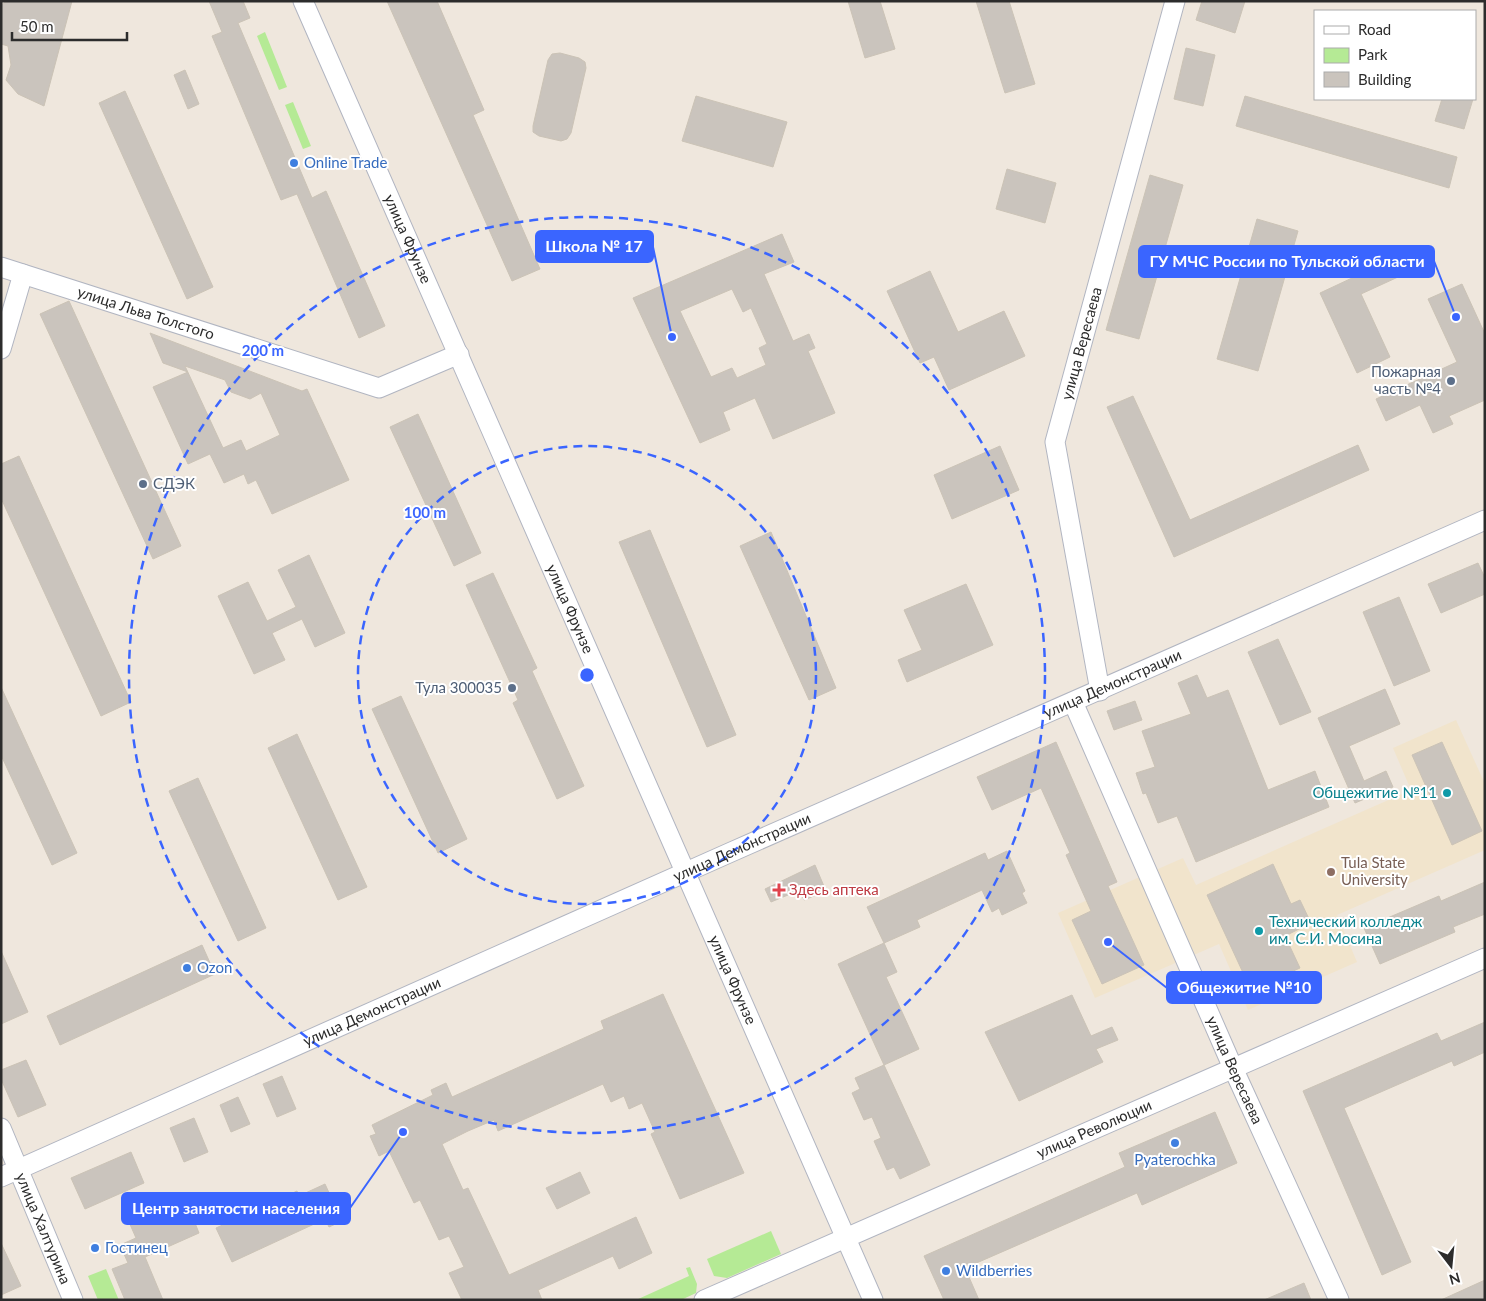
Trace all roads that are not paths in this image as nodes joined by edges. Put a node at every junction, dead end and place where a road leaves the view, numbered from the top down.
1 (303, 1) edge
2 (1175, 1) edge
3 (1, 267) edge
4 (24, 274) junction
5 (1, 349) edge
6 (459, 354) junction
7 (1485, 520) edge
8 (1100, 690) junction
9 (1073, 702) junction
10 (686, 872) junction
11 (1485, 958) edge
12 (1233, 1068) junction
13 (1, 1128) edge
14 (19, 1169) junction
15 (1, 1178) edge
16 (847, 1238) junction
17 (74, 1300) edge
18 (704, 1300) edge
19 (873, 1300) edge
20 (1339, 1300) edge

1 - 6 street, улица Фрунзе
2 - 8 street, улица Вересаева
3 - 4 street, улица Льва Толстого
4 - 5 street
4 - 6 street, улица Льва Толстого
6 - 10 street, улица Фрунзе
7 - 8 street, улица Демонстрации
8 - 9 street, улица Демонстрации
9 - 10 street, улица Демонстрации
9 - 12 street, улица Вересаева
10 - 14 street, улица Демонстрации
10 - 16 street, улица Фрунзе
11 - 12 street, улица Революции
12 - 16 street, улица Революции
12 - 20 street, улица Вересаева
13 - 14 street, улица Халтурина
14 - 15 street, улица Демонстрации
14 - 17 street, улица Халтурина
16 - 18 street, улица Революции
16 - 19 street, улица Фрунзе

